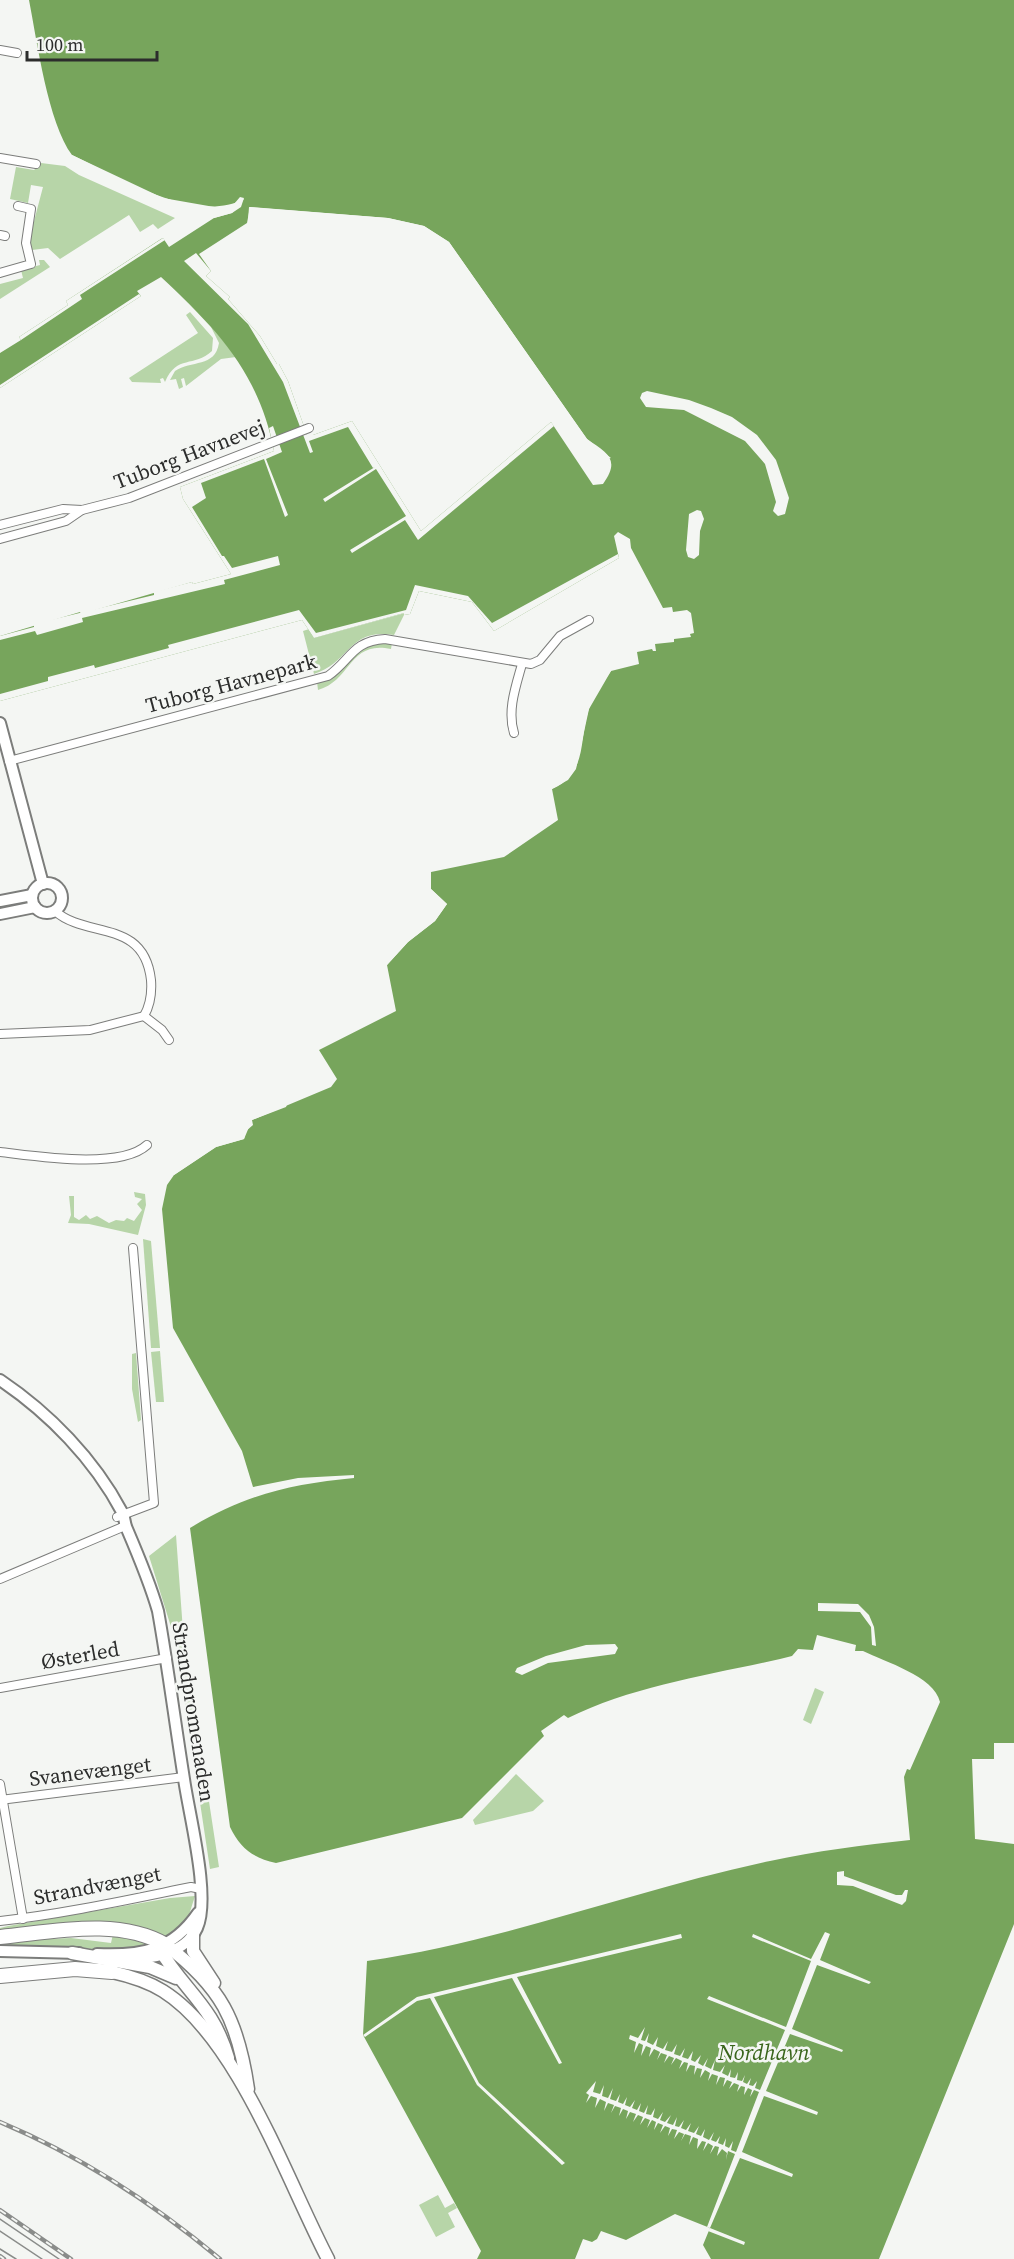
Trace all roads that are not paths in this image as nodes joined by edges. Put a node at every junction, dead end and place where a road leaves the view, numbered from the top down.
1 (0, 50) edge
2 (17, 53) dead end
3 (0, 158) edge
4 (36, 165) dead end
5 (18, 206) dead end
6 (0, 273) edge
7 (309, 428) dead end
8 (82, 510) junction
9 (0, 525) edge
10 (0, 539) edge
11 (589, 620) dead end
12 (522, 664) junction
13 (0, 723) edge
14 (514, 733) dead end
15 (9, 761) junction
16 (43, 884) junction
17 (32, 896) junction
18 (0, 902) edge
19 (35, 907) junction
20 (55, 911) junction
21 (0, 914) edge
22 (144, 1016) junction
23 (0, 1034) edge
24 (169, 1040) dead end
25 (147, 1145) dead end
26 (0, 1152) edge
27 (133, 1248) dead end
28 (0, 1380) edge
29 (122, 1519) junction
30 (0, 1579) edge
31 (166, 1658) junction
32 (0, 1688) edge
33 (184, 1777) junction
34 (0, 1784) edge
35 (1, 1800) edge
36 (201, 1889) junction
37 (200, 1910) junction
38 (23, 1919) junction
39 (0, 1922) edge
40 (193, 1934) junction
41 (0, 1937) edge
42 (165, 1950) junction
43 (0, 1951) edge
44 (72, 1953) junction
45 (112, 1972) joint
46 (0, 1976) edge
47 (185, 1983) junction
48 (219, 1995) junction
49 (228, 2013) junction
50 (215, 2021) junction
51 (201, 2026) junction
52 (230, 2064) junction
53 (249, 2096) junction
54 (328, 2259) edge

1 - 2 street
3 - 4 street
5 - 6 street
7 - 8 street, Tuborg Havnevej
8 - 9 street, Tuborg Havnevej
8 - 10 street, Tuborg Havnevej
11 - 12 street
12 - 14 street
12 - 15 street, Tuborg Havnepark
13 - 15 street
15 - 16 street
16 - 17 street
16 - 20 street
17 - 18 street
17 - 19 street
19 - 20 street
19 - 21 street
20 - 22 street
22 - 23 street
22 - 24 street
25 - 26 street
27 - 29 street
28 - 29 street, Strandpromenaden
29 - 30 street
29 - 31 street, Strandpromenaden
31 - 32 street, Østerled
31 - 33 street, Strandpromenaden
33 - 35 street, Svanevænget
33 - 36 street, Strandpromenaden
34 - 35 street
35 - 38 street
36 - 37 street, Strandpromenaden
36 - 38 street, Strandvænget
37 - 40 street, Strandpromenaden
37 - 42 street
38 - 39 street, Strandvænget
40 - 42 street
40 - 48 main road
41 - 42 highway
42 - 44 street
42 - 47 main road
42 - 48 main road
43 - 44 street
44 - 47 main road
45 - 46 highway
45 - 51 main road
47 - 50 main road
48 - 49 main road
49 - 50 main road
49 - 53 main road
50 - 51 main road
50 - 52 main road
51 - 52 main road
52 - 53 main road
53 - 54 main road

